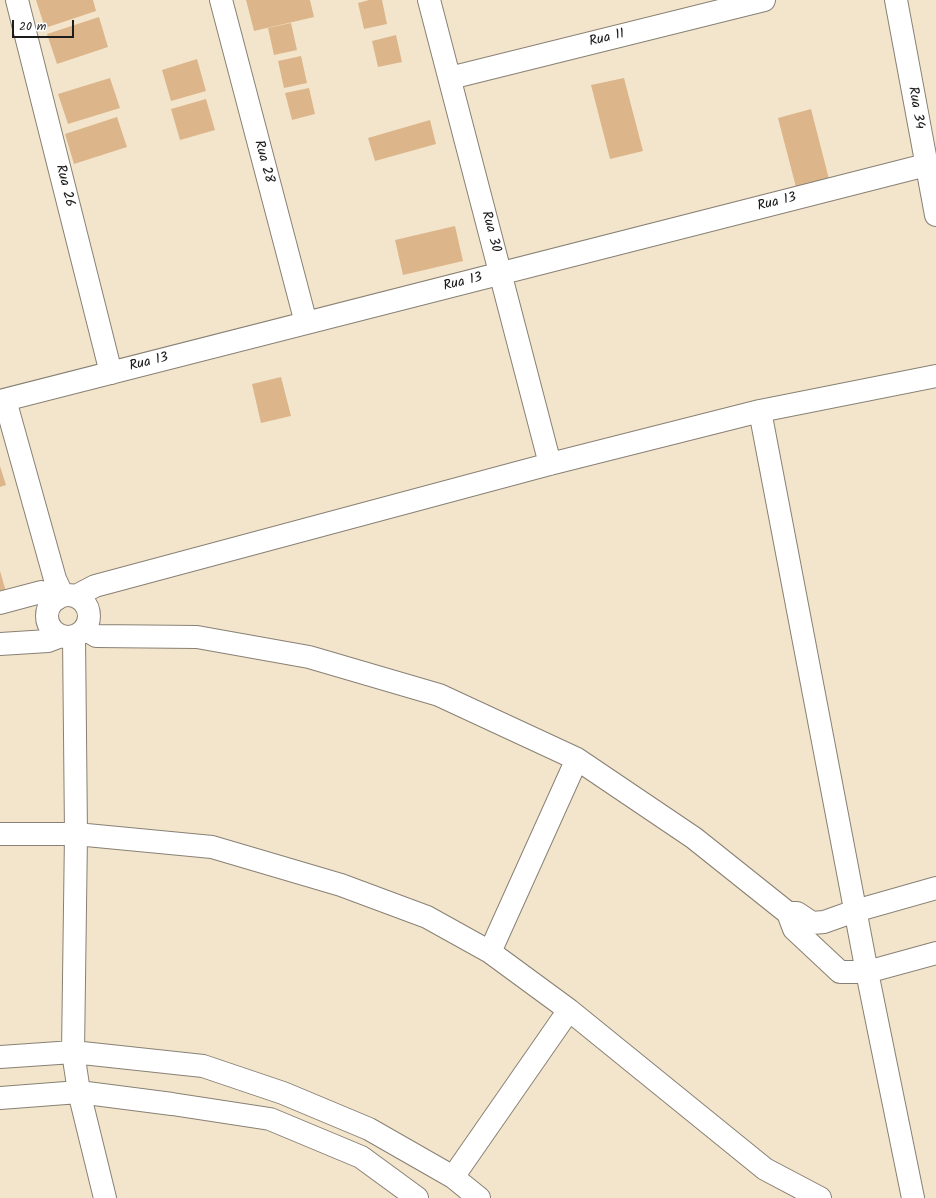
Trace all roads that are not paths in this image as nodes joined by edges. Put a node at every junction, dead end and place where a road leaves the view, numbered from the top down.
1 (17, 0) edge
2 (221, 0) edge
3 (429, 0) edge
4 (764, 0) edge
5 (896, 0) edge
6 (450, 78) junction
7 (926, 165) junction
8 (936, 215) edge
9 (501, 274) junction
10 (306, 323) junction
11 (111, 373) junction
12 (936, 376) edge
13 (3, 401) edge
14 (760, 411) junction
15 (550, 464) junction
16 (65, 597) junction
17 (0, 603) edge
18 (73, 633) junction
19 (0, 644) edge
20 (577, 759) junction
21 (0, 834) edge
22 (76, 834) junction
23 (936, 888) edge
24 (855, 911) junction
25 (788, 913) junction
26 (490, 952) junction
27 (936, 953) edge
28 (867, 972) junction
29 (569, 1010) junction
30 (73, 1052) junction
31 (0, 1057) edge
32 (79, 1092) junction
33 (0, 1098) edge
34 (453, 1177) junction
35 (105, 1198) edge
36 (416, 1198) edge
37 (479, 1198) edge
38 (820, 1198) edge
39 (913, 1198) edge

1 - 11 street, Rua 26
2 - 10 street, Rua 28
3 - 6 street, Rua 30
4 - 6 street, Rua 11
5 - 7 street, Rua 34
6 - 9 street, Rua 30
7 - 8 street, Rua 34
7 - 9 street, Rua 13
9 - 10 street, Rua 13
9 - 15 street, Rua 30
10 - 11 street, Rua 13
11 - 13 street, Rua 13
12 - 14 street
13 - 16 street
14 - 15 street
14 - 24 street
15 - 16 street
16 - 17 street
16 - 18 street
16 - 18 street
18 - 19 street
18 - 20 street
18 - 22 street
20 - 25 street
20 - 26 street
21 - 22 street
22 - 26 street
22 - 30 street
23 - 24 street
24 - 25 street
24 - 28 street
25 - 28 street
26 - 29 street
27 - 28 street
28 - 39 street
29 - 34 street
29 - 38 street
30 - 31 street
30 - 32 street
30 - 34 street
32 - 33 street
32 - 35 street
32 - 36 street
34 - 37 street

